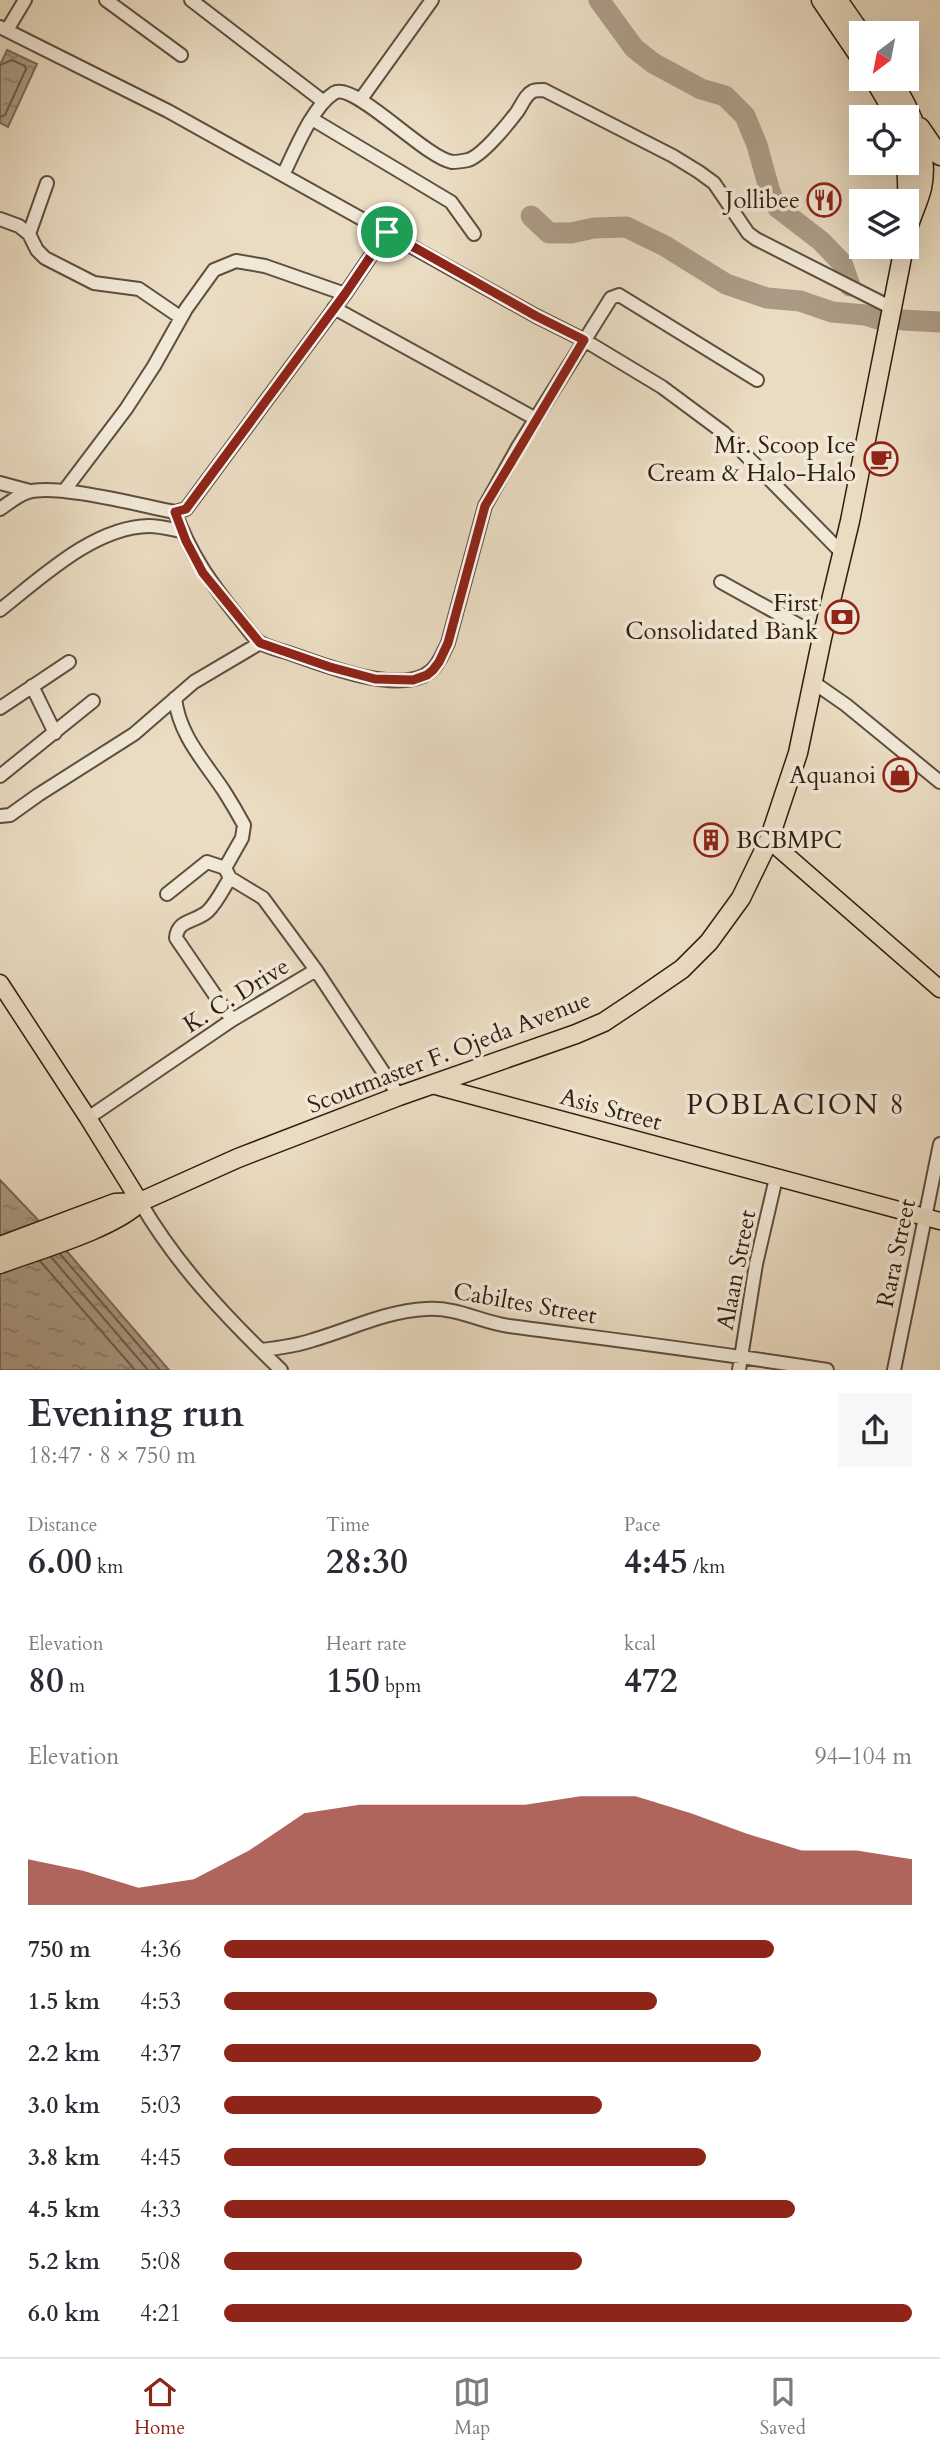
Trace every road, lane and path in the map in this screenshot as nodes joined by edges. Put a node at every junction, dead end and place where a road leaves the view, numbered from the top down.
1 (25, 0) edge
2 (106, 0) edge
3 (191, 0) edge
4 (432, 0) edge
5 (821, 0) edge
6 (838, 0) edge
7 (853, 21) edge
8 (4, 29) edge
9 (849, 41) edge
10 (181, 55) dead end
11 (884, 91) edge
12 (361, 99) junction
13 (324, 102) junction
14 (895, 105) edge
15 (312, 119) junction
16 (919, 132) edge
17 (919, 139) edge
18 (940, 156) edge
19 (940, 172) edge
20 (283, 174) junction
21 (47, 183) dead end
22 (922, 187) junction
23 (919, 196) edge
24 (0, 219) edge
25 (387, 232) junction
26 (29, 234) junction
27 (474, 234) dead end
28 (902, 259) edge
29 (345, 294) junction
30 (334, 308) junction
31 (892, 308) junction
32 (180, 317) junction
33 (584, 340) junction
34 (757, 380) dead end
35 (536, 419) junction
36 (0, 483) edge
37 (30, 491) junction
38 (64, 491) junction
39 (0, 509) edge
40 (175, 512) junction
41 (181, 531) junction
42 (842, 553) junction
43 (721, 582) dead end
44 (0, 610) edge
45 (822, 638) junction
46 (260, 643) junction
47 (69, 662) dead end
48 (813, 682) junction
49 (32, 685) junction
50 (175, 698) junction
51 (93, 701) dead end
52 (0, 708) edge
53 (55, 733) junction
54 (0, 776) edge
55 (940, 782) edge
56 (0, 816) edge
57 (769, 840) junction
58 (227, 873) junction
59 (167, 894) dead end
60 (316, 970) junction
61 (0, 982) edge
62 (940, 989) edge
63 (232, 1020) junction
64 (432, 1085) junction
65 (399, 1096) junction
66 (88, 1118) junction
67 (940, 1143) edge
68 (776, 1178) junction
69 (140, 1202) junction
70 (932, 1219) edge
71 (0, 1246) edge
72 (0, 1264) edge
73 (261, 1350) junction
74 (741, 1356) junction
75 (281, 1370) edge
76 (739, 1370) edge
77 (827, 1370) edge
78 (894, 1370) edge

1 - 8 street
2 - 10 street
3 - 13 street
4 - 12 street
5 - 9 highway
6 - 7 highway
8 - 20 street
11 - 14 highway
12 - 13 street
12 - 31 street
13 - 15 street
15 - 20 street
15 - 27 street
16 - 18 highway
17 - 22 highway
19 - 22 highway
20 - 25 street
21 - 26 street
22 - 23 highway
24 - 26 street
25 - 29 street
25 - 33 street
26 - 32 street
28 - 31 highway, Scoutmaster F. Ojeda Avenue
29 - 30 street
29 - 32 street
30 - 35 street
30 - 40 street
31 - 42 highway, Scoutmaster F. Ojeda Avenue
32 - 38 street
33 - 34 street
33 - 35 street
33 - 42 street
35 - 46 street
36 - 37 street
37 - 38 street
37 - 39 street
38 - 40 street
40 - 41 street
41 - 44 street
41 - 46 street
42 - 45 highway, Scoutmaster F. Ojeda Avenue
43 - 45 street
45 - 48 highway, Scoutmaster F. Ojeda Avenue
46 - 50 street
47 - 49 street
48 - 55 street
48 - 57 highway, Scoutmaster F. Ojeda Avenue
49 - 52 street
49 - 53 street
50 - 56 street
50 - 58 street
51 - 53 street
53 - 54 street
57 - 62 main road
57 - 64 highway, Scoutmaster F. Ojeda Avenue
58 - 59 street
58 - 60 street
58 - 63 street
60 - 63 street, K. C. Drive
60 - 65 street, K. C. Drive
61 - 66 main road
63 - 66 street, K. C. Drive
64 - 65 highway, Scoutmaster F. Ojeda Avenue
64 - 68 main road, Asis Street
65 - 69 highway, Scoutmaster F. Ojeda Avenue
66 - 69 main road
67 - 70 street, Rara Street
68 - 70 main road, Asis Street
68 - 74 street, Alaan Street
69 - 71 highway
69 - 72 highway
69 - 73 street
70 - 78 street, Rara Street
73 - 74 street, Cabiltes Street
73 - 75 street
74 - 76 street, Alaan Street
74 - 77 street, Cabiltes Street

